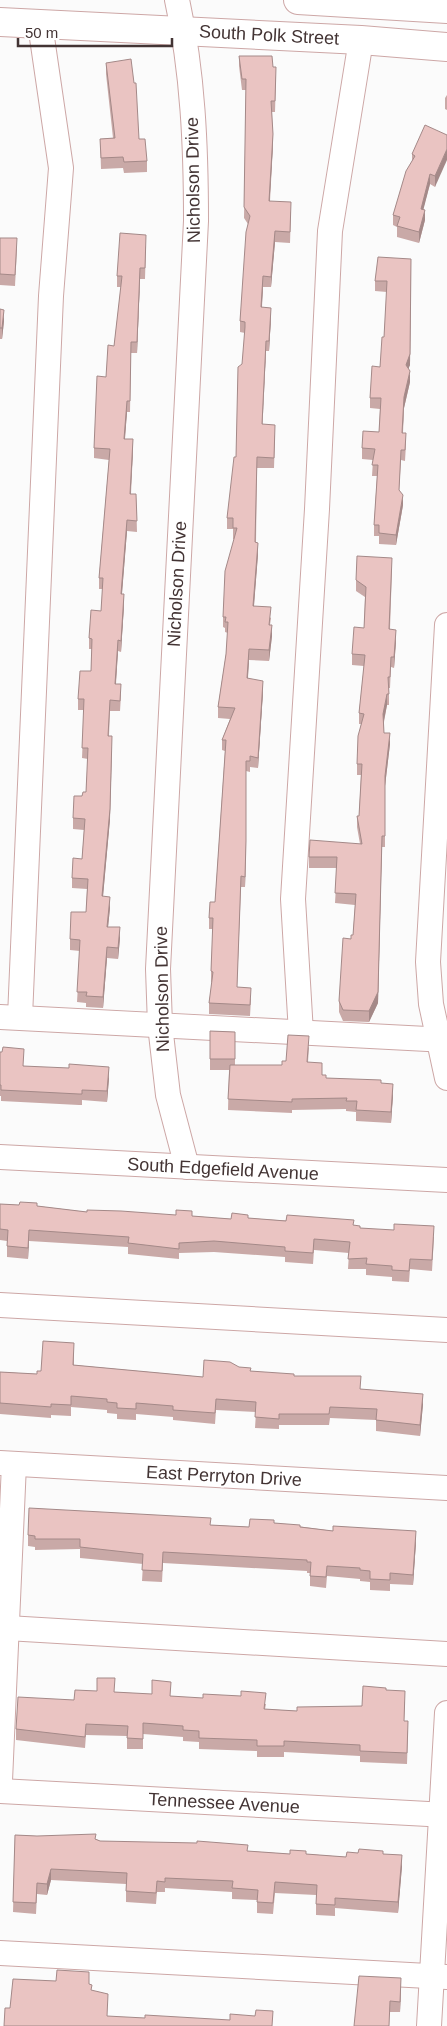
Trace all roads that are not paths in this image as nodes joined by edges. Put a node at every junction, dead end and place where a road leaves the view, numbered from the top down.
1 (177, 0) edge
2 (298, 0) edge
3 (399, 3) edge
4 (447, 9) edge
5 (0, 22) edge
6 (40, 24) junction
7 (184, 31) junction
8 (361, 40) junction
9 (447, 47) edge
10 (447, 625) edge
11 (10, 1017) edge
12 (160, 1025) junction
13 (301, 1033) junction
14 (442, 1040) edge
15 (447, 1078) edge
16 (0, 1157) edge
17 (187, 1167) junction
18 (447, 1180) edge
19 (0, 1306) edge
20 (447, 1330) edge
21 (7, 1464) edge
22 (447, 1488) edge
23 (7, 1628) junction
24 (447, 1654) edge
25 (447, 1713) edge
26 (0, 1781) edge
27 (0, 1791) edge
28 (444, 1815) edge
29 (0, 1953) edge
30 (439, 1977) edge
31 (429, 2026) edge

1 - 7 street, Nicholson Drive
2 - 3 main road, South Polk Street
3 - 4 main road, South Polk Street
5 - 6 main road, South Polk Street
6 - 7 main road, South Polk Street
6 - 11 street
7 - 8 main road, South Polk Street
7 - 12 street, Nicholson Drive
8 - 9 main road, South Polk Street
8 - 13 street
10 - 14 street
11 - 12 street
12 - 13 street
12 - 17 street, Nicholson Drive
13 - 14 street
14 - 15 street
16 - 17 street, South Edgefield Avenue
17 - 18 street, South Edgefield Avenue
19 - 20 street
21 - 22 street, East Perryton Drive
21 - 23 street
23 - 24 street
23 - 26 street
25 - 28 street
27 - 28 street, Tennessee Avenue
28 - 30 street
29 - 30 street
30 - 31 street

